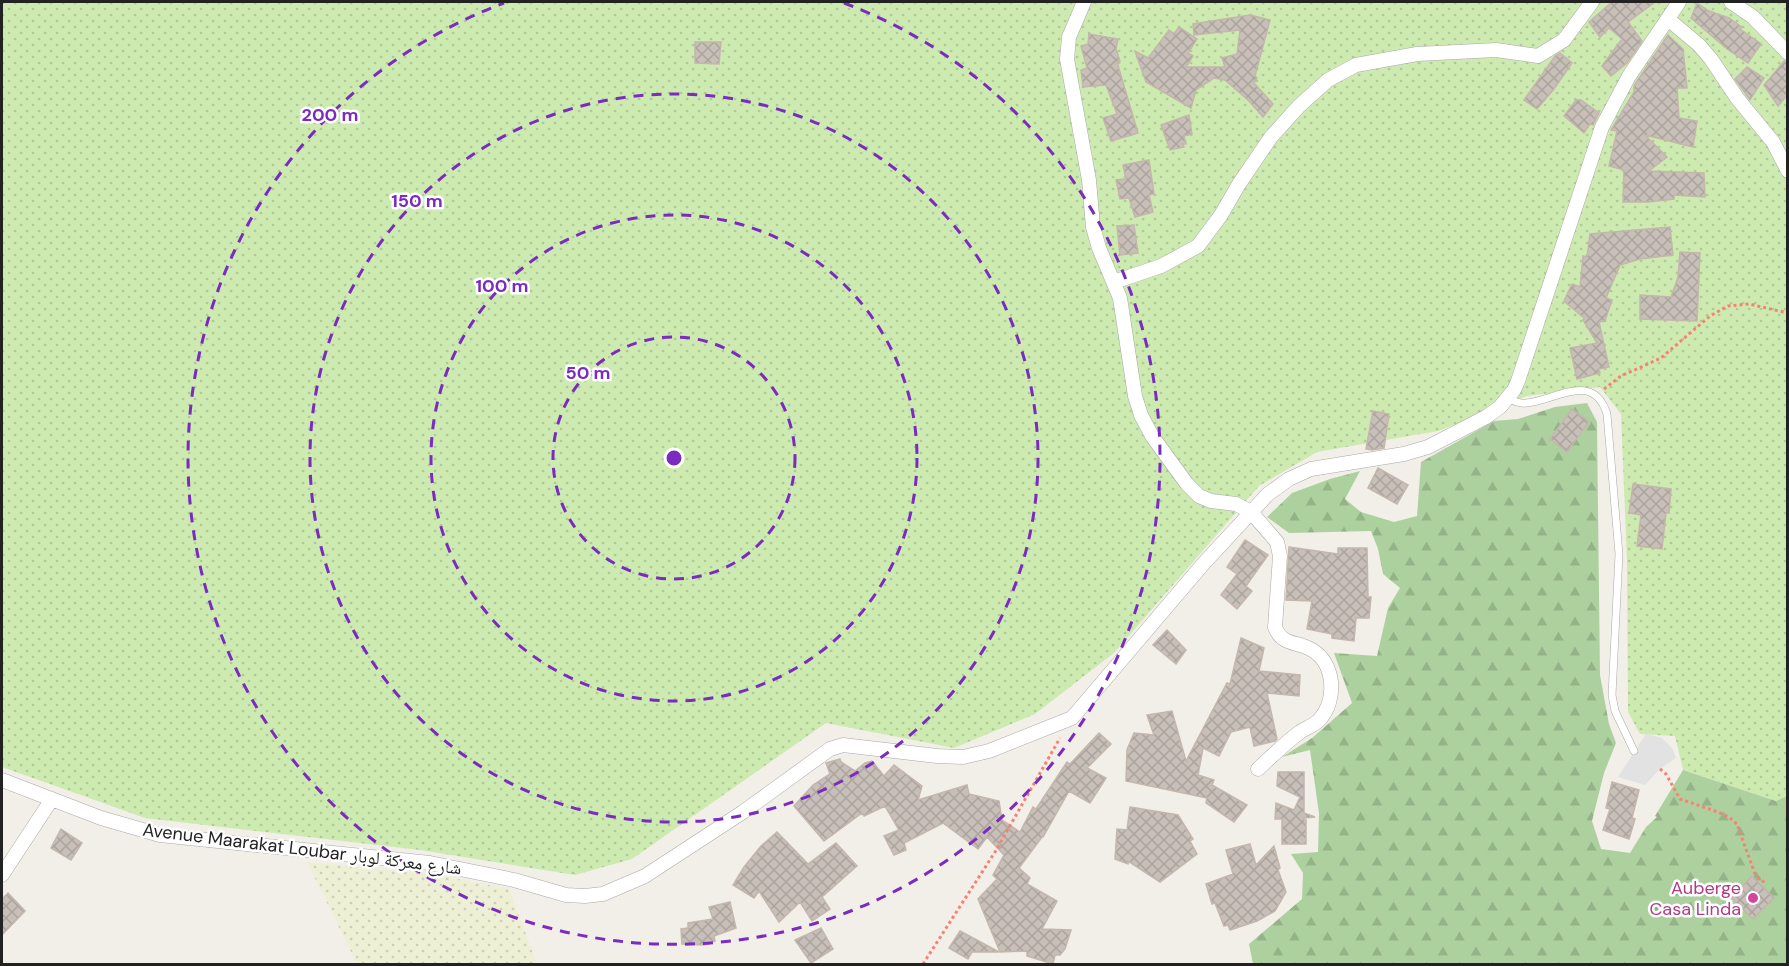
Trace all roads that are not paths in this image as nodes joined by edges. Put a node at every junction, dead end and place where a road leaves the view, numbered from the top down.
1 (1084, 2) edge
2 (1592, 2) edge
3 (1679, 2) edge
4 (1731, 2) edge
5 (1668, 19) junction
6 (1788, 53) edge
7 (1788, 171) edge
8 (1114, 282) junction
9 (1508, 398) junction
10 (1251, 512) junction
11 (1634, 751) dead end
12 (1258, 769) dead end
13 (2, 780) edge
14 (52, 799) junction
15 (2, 875) edge

1 - 8 street
2 - 8 street
3 - 5 street, Avenue Maarakat Loubar شارع معركة لوبار
4 - 6 street
5 - 7 street
5 - 9 street, Avenue Maarakat Loubar شارع معركة لوبار
8 - 10 street
9 - 10 street, Avenue Maarakat Loubar شارع معركة لوبار
9 - 11 lane
10 - 12 street
10 - 14 street, Avenue Maarakat Loubar شارع معركة لوبار
13 - 14 street, Avenue Maarakat Loubar شارع معركة لوبار
14 - 15 street

